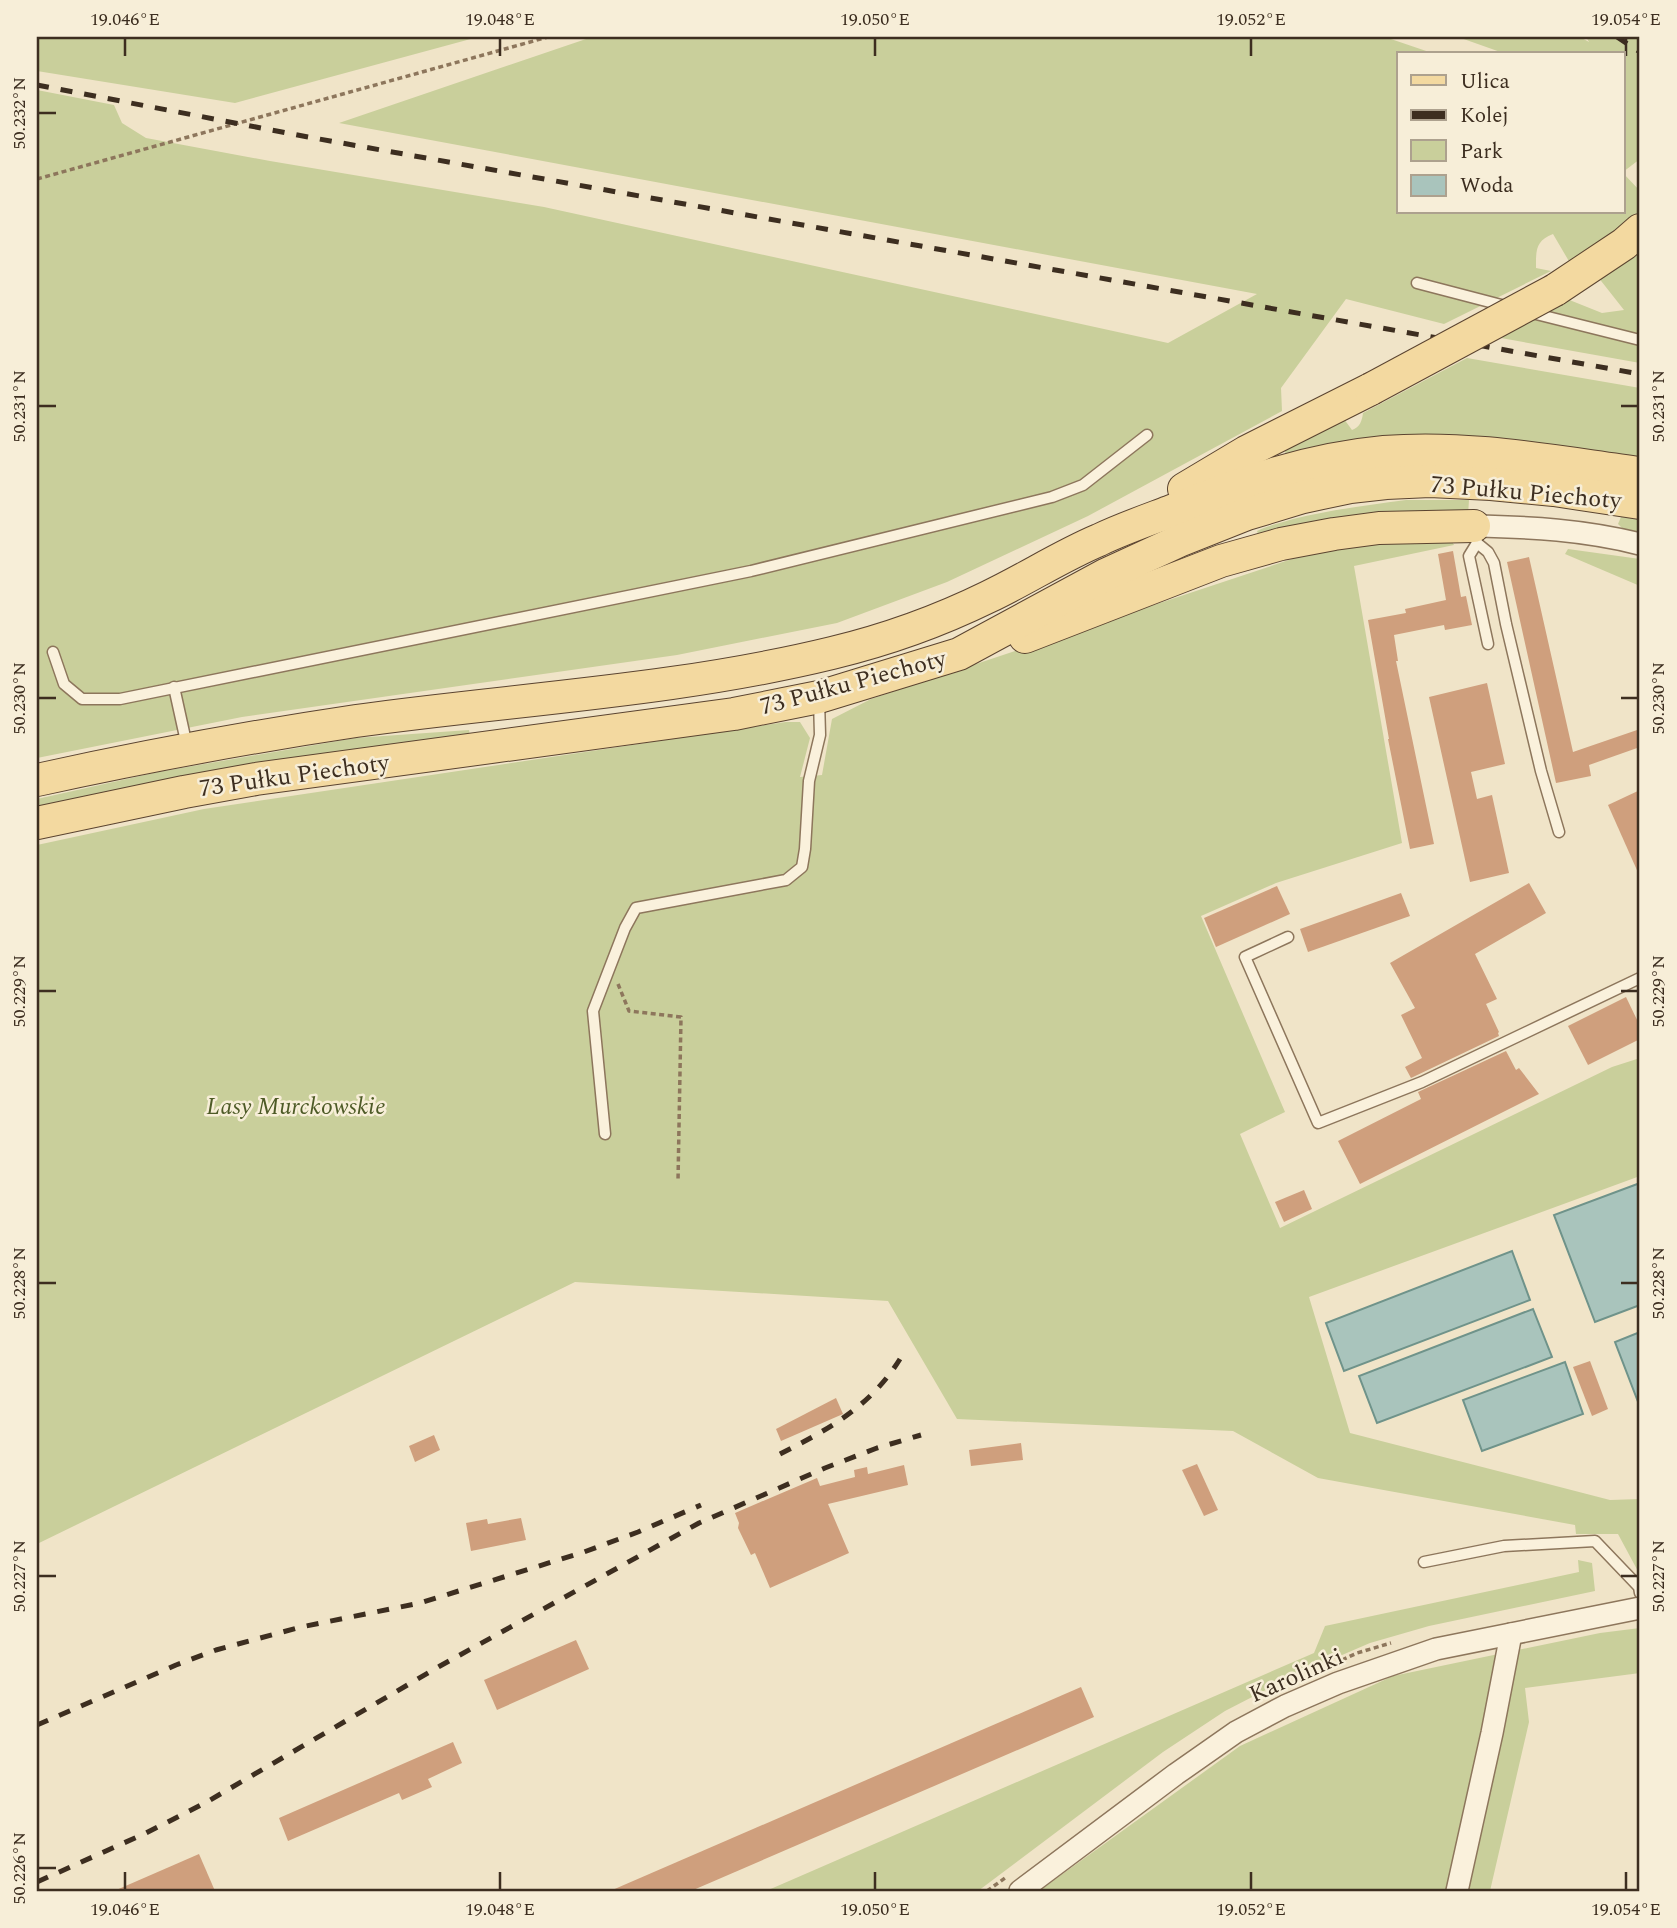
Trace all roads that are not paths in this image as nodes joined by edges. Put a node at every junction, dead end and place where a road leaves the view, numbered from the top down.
1 (1640, 230) edge
2 (1417, 283) dead end
3 (1640, 340) edge
4 (1147, 435) dead end
5 (1640, 473) edge
6 (1640, 503) edge
7 (1476, 534) junction
8 (1097, 540) junction
9 (1640, 544) edge
10 (1488, 645) dead end
11 (52, 652) dead end
12 (959, 654) junction
13 (174, 687) junction
14 (819, 697) junction
15 (188, 750) junction
16 (37, 780) edge
17 (37, 823) edge
18 (1559, 832) dead end
19 (1288, 937) dead end
20 (1640, 978) edge
21 (605, 1134) dead end
22 (1424, 1562) dead end
23 (1640, 1593) edge
24 (1640, 1608) edge
25 (1511, 1634) junction
26 (1020, 1891) edge
27 (1457, 1891) edge

1 - 8 main road, bridge
2 - 3 lane
4 - 13 lane
5 - 8 main road, 73 Pułku Piechoty
6 - 12 main road, 73 Pułku Piechoty
7 - 9 street, 73 Pułku Piechoty
7 - 10 lane
7 - 12 main road
7 - 18 lane
8 - 15 main road, 73 Pułku Piechoty
11 - 13 lane
12 - 14 main road, 73 Pułku Piechoty
13 - 15 lane
14 - 17 main road, 73 Pułku Piechoty
14 - 21 lane
15 - 16 main road, 73 Pułku Piechoty
19 - 20 lane
22 - 23 lane
24 - 25 street, Karolinki
25 - 26 street, Karolinki
25 - 27 street

